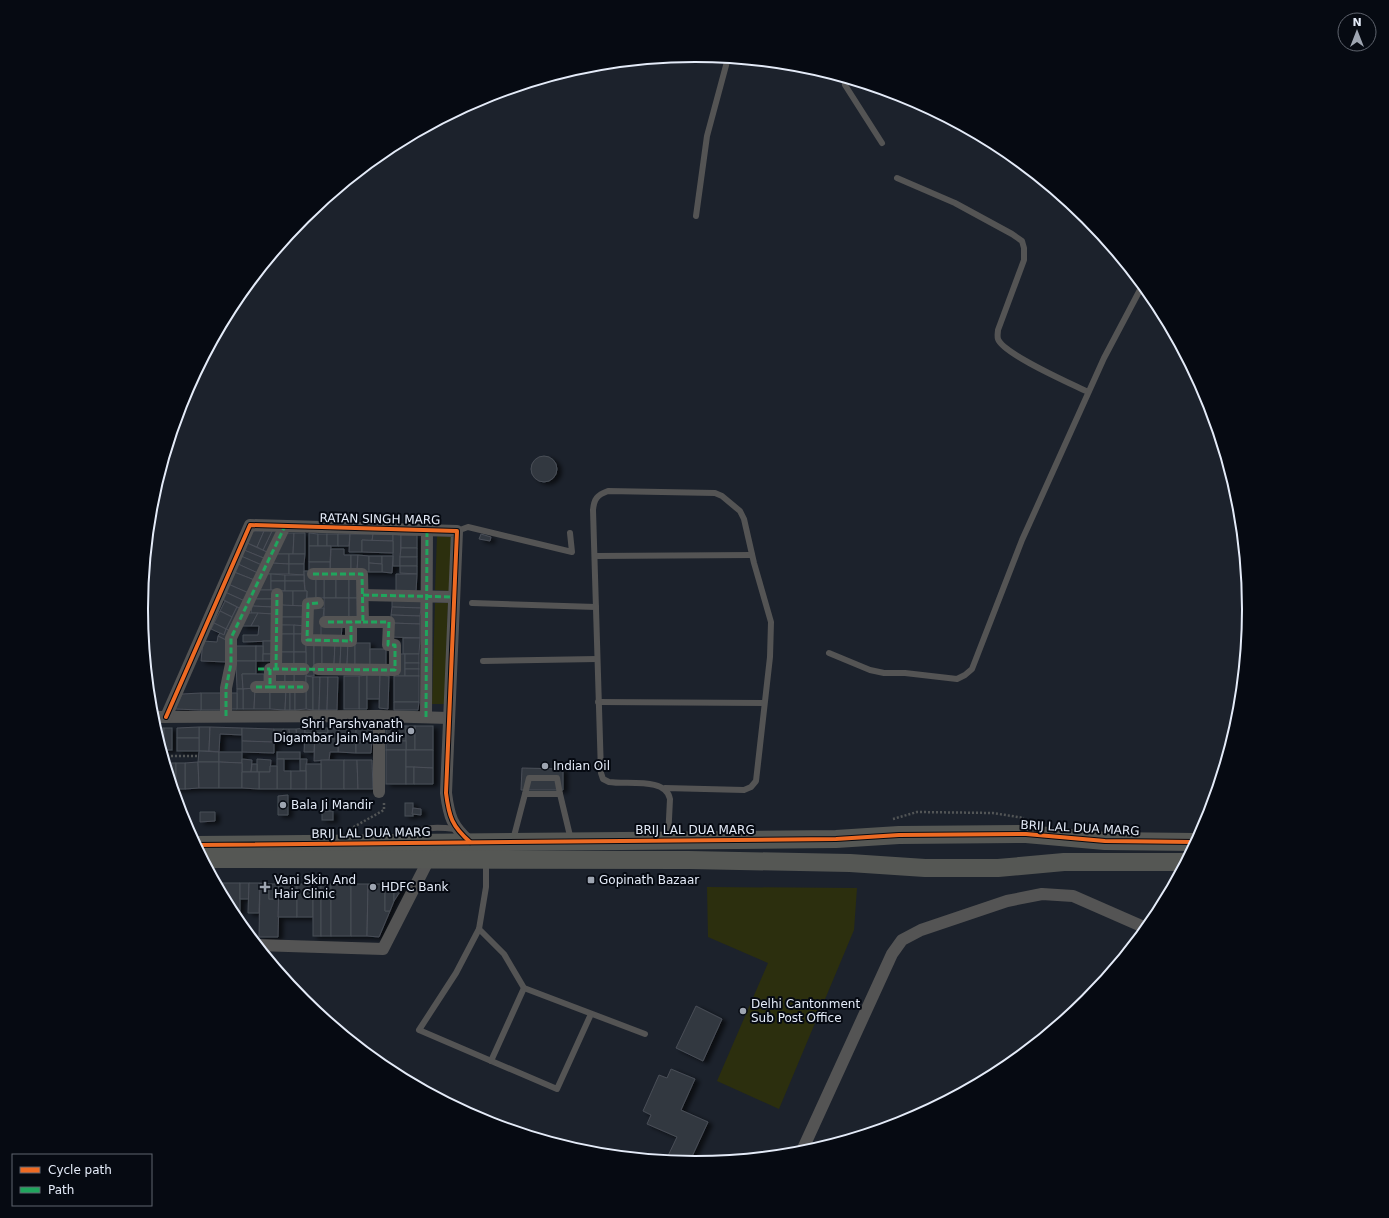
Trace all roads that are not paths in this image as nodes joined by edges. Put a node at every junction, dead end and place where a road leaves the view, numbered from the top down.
1 (727, 63) edge
2 (845, 84) edge
3 (882, 143) dead end
4 (897, 178) dead end
5 (696, 216) dead end
6 (1139, 291) edge
7 (1088, 392) junction
8 (286, 526) junction
9 (427, 530) junction
10 (457, 531) junction
11 (570, 533) dead end
12 (752, 555) junction
13 (595, 556) junction
14 (313, 574) dead end
15 (277, 594) dead end
16 (362, 595) junction
17 (426, 596) junction
18 (454, 597) junction
19 (318, 603) dead end
20 (472, 603) dead end
21 (596, 606) junction
22 (325, 622) dead end
23 (351, 622) junction
24 (364, 622) junction
25 (829, 653) dead end
26 (597, 659) junction
27 (484, 661) dead end
28 (268, 669) junction
29 (304, 669) dead end
30 (318, 669) dead end
31 (256, 687) dead end
32 (270, 687) junction
33 (303, 687) dead end
34 (598, 702) junction
35 (763, 704) junction
36 (226, 716) junction
37 (379, 716) junction
38 (158, 717) edge
39 (166, 717) junction
40 (426, 717) junction
41 (449, 718) junction
42 (665, 788) junction
43 (525, 794) junction
44 (560, 794) junction
45 (381, 795) road end
46 (456, 829) junction
47 (668, 840) junction
48 (572, 841) junction
49 (470, 842) junction
50 (512, 842) junction
51 (1189, 842) edge
52 (400, 843) junction
53 (201, 845) edge
54 (208, 859) edge
55 (429, 859) junction
56 (486, 859) junction
57 (1179, 862) edge
58 (1140, 925) edge
59 (479, 929) junction
60 (264, 945) edge
61 (524, 988) junction
62 (591, 1014) junction
63 (645, 1034) dead end
64 (491, 1061) junction
65 (805, 1144) edge

1 - 5 lane
2 - 3 lane
4 - 7 lane
6 - 7 lane
7 - 25 lane
8 - 9 street, RATAN SINGH MARG
8 - 36 street
8 - 39 street, RATAN SINGH MARG
9 - 10 street, RATAN SINGH MARG
9 - 17 street
10 - 11 lane
10 - 18 street, RATAN SINGH MARG
12 - 13 lane
12 - 13 lane
12 - 35 lane
13 - 21 lane
14 - 16 street
15 - 28 street
16 - 17 street
16 - 24 street
17 - 18 street
17 - 40 street
18 - 41 street, RATAN SINGH MARG
19 - 23 street
20 - 21 lane
21 - 26 lane
22 - 23 street
23 - 24 street
24 - 30 street
26 - 27 lane
26 - 34 lane
28 - 29 street
28 - 32 street
31 - 32 street
32 - 33 street
34 - 35 lane
34 - 42 lane
35 - 42 lane
36 - 37 street
36 - 39 street
37 - 40 street
37 - 45 street
38 - 39 street
40 - 41 street
41 - 46 street, RATAN SINGH MARG
42 - 47 lane
43 - 44 lane
43 - 44 lane
43 - 50 lane
44 - 48 lane
46 - 49 street
46 - 52 lane
47 - 48 street, BRIJ LAL DUA MARG
47 - 51 street, BRIJ LAL DUA MARG
48 - 50 street, BRIJ LAL DUA MARG
49 - 50 street, BRIJ LAL DUA MARG
49 - 52 street, BRIJ LAL DUA MARG
52 - 53 street, BRIJ LAL DUA MARG
54 - 55 street, BRIJ LAL DUA MARG
55 - 56 street, BRIJ LAL DUA MARG
55 - 60 street
56 - 57 street, BRIJ LAL DUA MARG
56 - 59 lane
58 - 65 street
59 - 61 lane
59 - 64 lane
61 - 62 lane
61 - 64 lane
62 - 63 lane
62 - 64 lane

